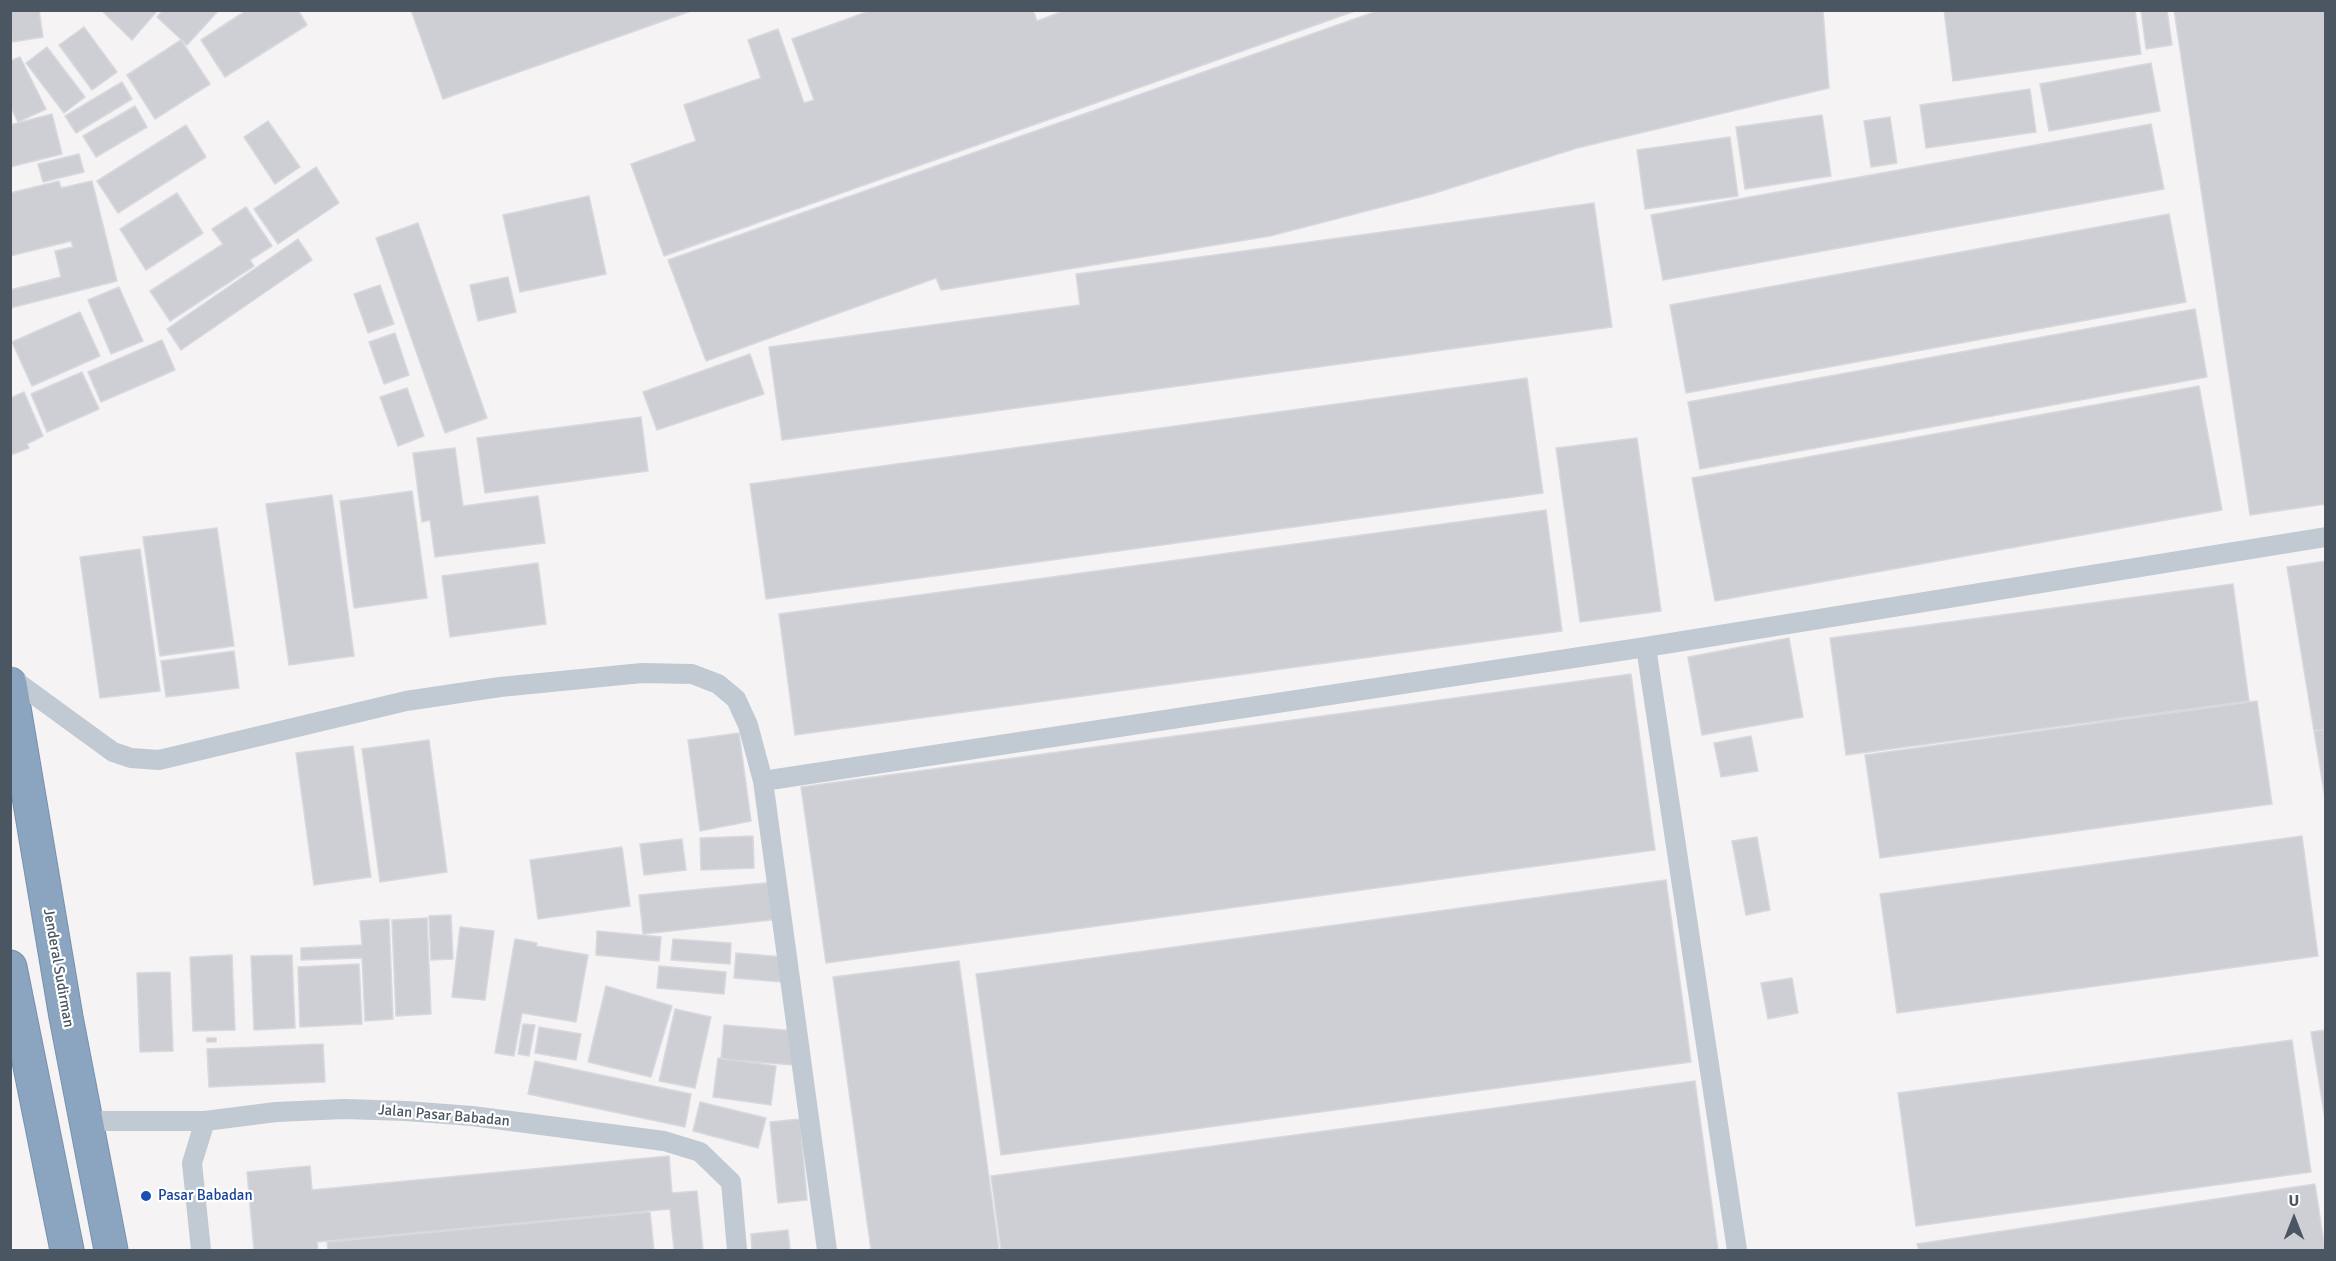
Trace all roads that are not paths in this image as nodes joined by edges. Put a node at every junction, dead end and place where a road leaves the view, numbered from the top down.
1 (2325, 537) edge
2 (1646, 647) junction
3 (10, 677) edge
4 (10, 684) edge
5 (763, 781) junction
6 (10, 967) edge
7 (86, 1121) junction
8 (205, 1121) junction
9 (67, 1251) edge
10 (111, 1251) edge
11 (201, 1251) edge
12 (737, 1251) edge
13 (827, 1251) edge
14 (1737, 1251) edge

1 - 2 lane
2 - 5 lane
2 - 14 lane
3 - 5 lane
4 - 7 highway, Jenderal Sudirman
5 - 13 lane
6 - 9 highway
7 - 8 lane, Jalan Pasar Babadan
7 - 10 highway, Jenderal Sudirman
8 - 11 lane
8 - 12 lane, Jalan Pasar Babadan

